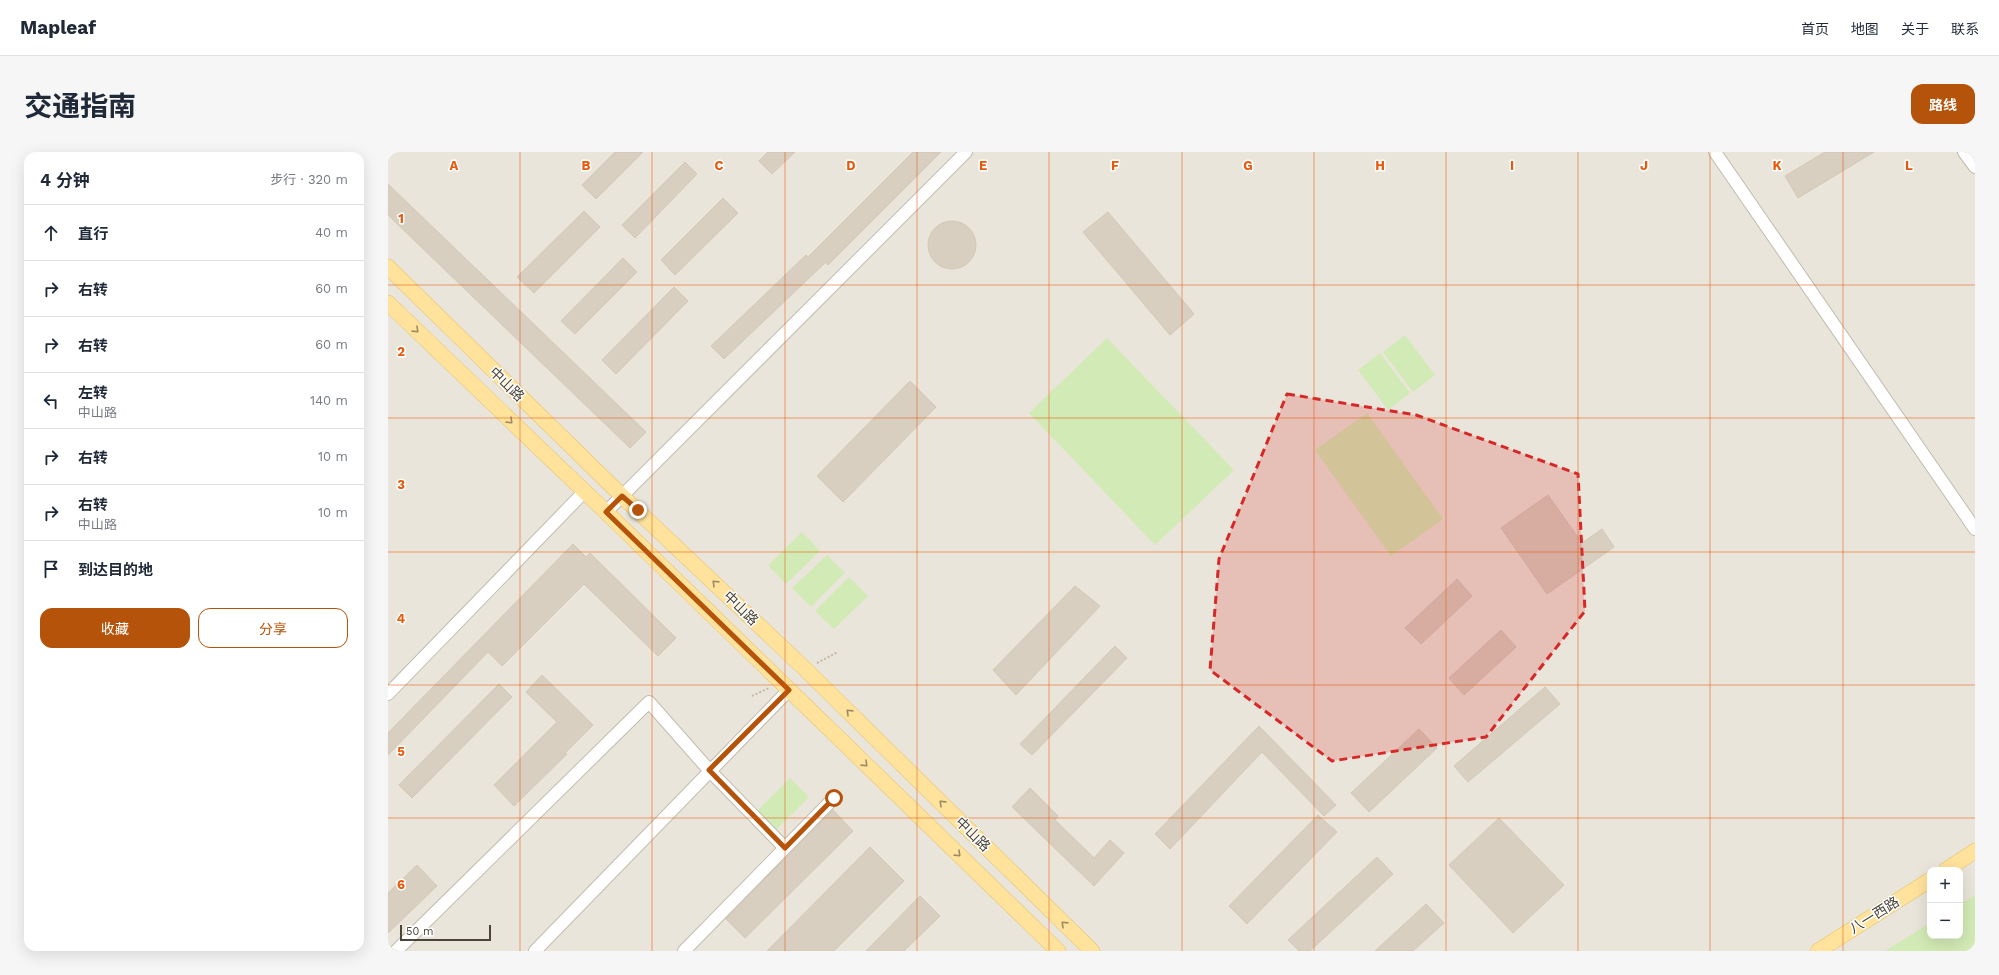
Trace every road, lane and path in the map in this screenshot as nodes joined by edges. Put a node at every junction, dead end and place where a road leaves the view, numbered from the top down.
1 (966, 152) edge
2 (1715, 152) edge
3 (1964, 152) edge
4 (1975, 167) edge
5 (388, 267) edge
6 (388, 303) edge
7 (584, 492) junction
8 (622, 496) junction
9 (606, 512) junction
10 (1975, 529) edge
11 (789, 690) junction
12 (388, 694) edge
13 (709, 770) junction
14 (834, 798) dead end
15 (785, 848) junction
16 (1975, 851) edge
17 (1951, 867) edge
18 (1927, 882) edge
19 (396, 951) edge
20 (535, 951) edge
21 (684, 951) edge
22 (1058, 951) edge
23 (1092, 951) edge
24 (1818, 951) edge

1 - 8 street
2 - 10 street
3 - 4 street
5 - 8 main road, 中山路
6 -> 7 main road, 中山路
7 - 9 main road, 中山路
7 - 12 street
8 - 9 street
23 -> 8 main road, 中山路
9 - 11 main road, 中山路
11 - 13 street
11 -> 22 main road, 中山路
13 - 15 street
13 - 19 street
13 - 20 street
14 - 15 street
15 - 21 street
16 - 17 main road
18 - 24 main road, 八一西路

